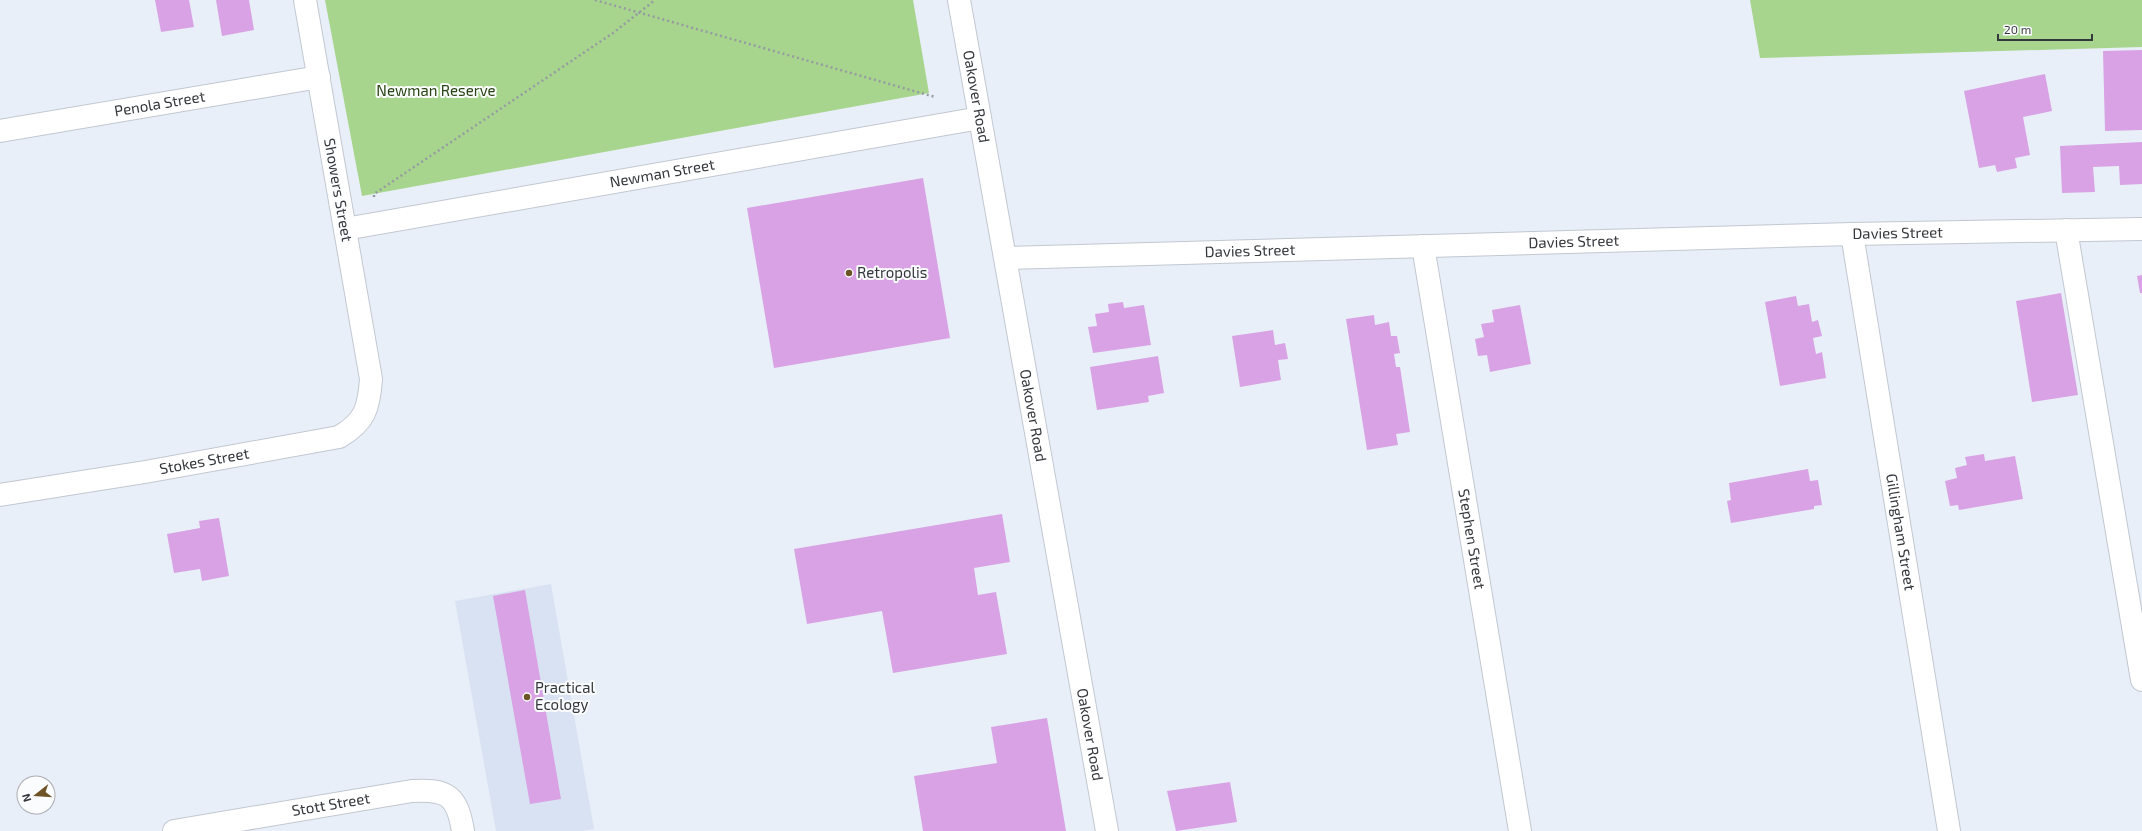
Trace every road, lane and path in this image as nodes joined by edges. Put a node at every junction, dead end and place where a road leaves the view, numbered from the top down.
1 (305, 0) edge
2 (595, 0) edge
3 (655, 0) edge
4 (959, 0) edge
5 (638, 12) junction
6 (319, 77) junction
7 (939, 98) dead end
8 (980, 118) junction
9 (0, 131) edge
10 (376, 223) junction
11 (345, 229) junction
12 (2142, 229) edge
13 (2066, 230) junction
14 (1852, 234) junction
15 (1423, 246) junction
16 (1006, 258) junction
17 (371, 380) joint
18 (0, 495) edge
19 (2142, 680) edge
20 (174, 831) edge
21 (463, 831) edge
22 (1107, 831) edge
23 (1520, 831) edge
24 (1949, 831) edge

1 - 6 street, Showers Street
2 - 5 path
3 - 5 path
4 - 8 street, Oakover Road
5 - 7 path
5 - 10 path
6 - 9 street, Penola Street
6 - 11 street, Showers Street
8 - 10 street, Newman Street
8 - 16 street, Oakover Road
10 - 11 street, Newman Street
11 - 17 street, Showers Street
12 - 13 street, Davies Street
13 - 14 street, Davies Street
13 - 19 street
14 - 15 street, Davies Street
14 - 24 street, Gillingham Street
15 - 16 street, Davies Street
15 - 23 street, Stephen Street
16 - 22 street, Oakover Road
17 - 18 street, Stokes Street
20 - 21 street, Stott Street

